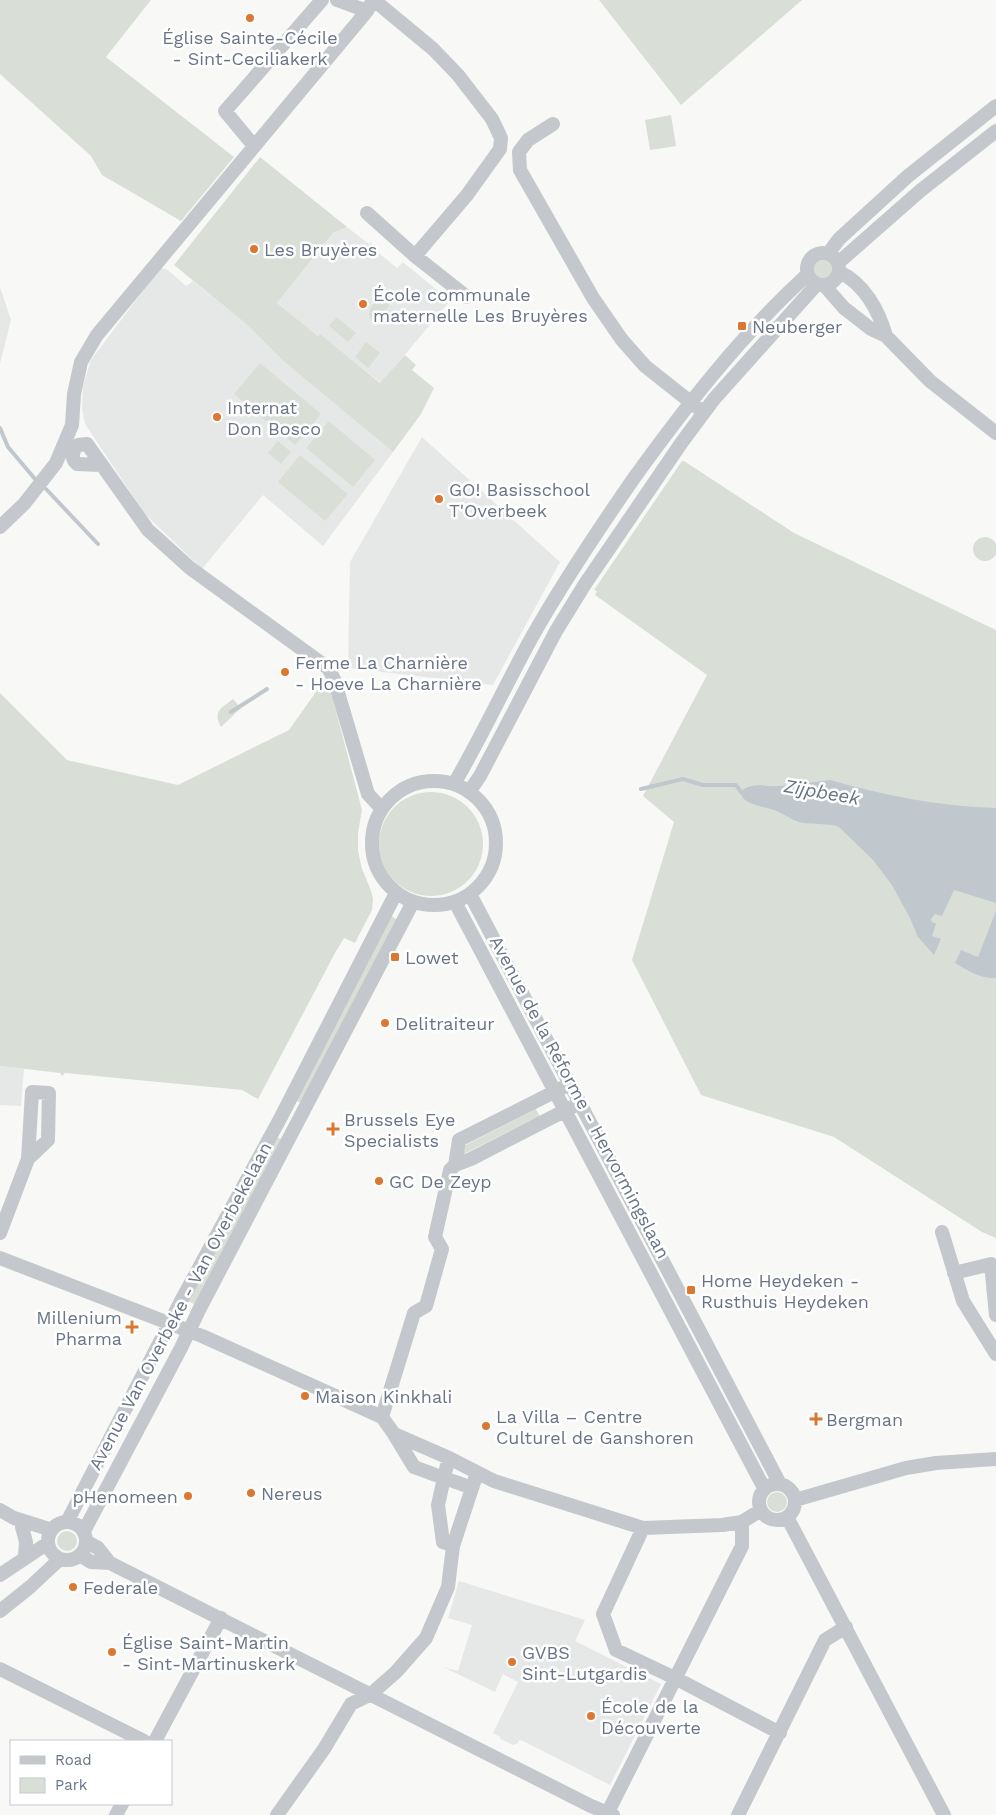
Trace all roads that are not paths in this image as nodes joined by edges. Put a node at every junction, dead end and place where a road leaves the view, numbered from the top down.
1 (322, 0) edge
2 (337, 0) edge
3 (371, 4) edge
4 (994, 110) edge
5 (553, 124) dead end
6 (996, 131) edge
7 (254, 146) junction
8 (367, 213) dead end
9 (415, 256) junction
10 (835, 263) junction
11 (816, 281) junction
12 (467, 298) dead end
13 (886, 336) junction
14 (690, 402) junction
15 (704, 413) junction
16 (996, 433) edge
17 (102, 465) dead end
18 (0, 527) edge
19 (568, 576) junction
20 (585, 584) junction
21 (454, 784) junction
22 (469, 792) junction
23 (382, 809) junction
24 (396, 893) junction
25 (470, 894) junction
26 (413, 902) junction
27 (455, 902) junction
28 (569, 1084) junction
29 (556, 1091) junction
30 (579, 1103) junction
31 (566, 1110) junction
32 (281, 1117) junction
33 (296, 1126) junction
34 (28, 1159) dead end
35 (455, 1165) junction
36 (942, 1232) dead end
37 (0, 1233) edge
38 (0, 1258) edge
39 (954, 1274) junction
40 (684, 1303) junction
41 (670, 1311) junction
42 (996, 1314) edge
43 (170, 1323) junction
44 (189, 1331) junction
45 (996, 1354) edge
46 (382, 1417) junction
47 (394, 1434) junction
48 (996, 1458) edge
49 (445, 1471) junction
50 (477, 1473) junction
51 (780, 1484) junction
52 (467, 1486) dead end
53 (764, 1488) junction
54 (795, 1500) junction
55 (0, 1510) edge
56 (761, 1510) junction
57 (787, 1517) junction
58 (18, 1522) junction
59 (67, 1522) junction
60 (742, 1522) junction
61 (643, 1528) junction
62 (50, 1536) junction
63 (85, 1536) junction
64 (453, 1546) junction
65 (80, 1556) junction
66 (25, 1557) junction
67 (60, 1558) junction
68 (110, 1563) junction
69 (0, 1575) edge
70 (0, 1611) edge
71 (221, 1618) junction
72 (846, 1627) junction
73 (0, 1669) edge
74 (677, 1679) junction
75 (371, 1694) junction
76 (780, 1733) junction
77 (142, 1740) edge
78 (156, 1740) edge
79 (610, 1814) edge
80 (277, 1815) edge
81 (738, 1815) edge
82 (944, 1815) edge

1 - 7 street
2 - 3 street
3 - 7 street
3 - 9 street
4 - 10 street
5 - 14 street
6 - 10 street
7 - 18 street
8 - 9 street
9 - 12 street
10 - 11 street
10 - 11 street
10 - 13 street
11 - 13 street
11 - 14 street
11 - 15 street
13 - 16 street
14 - 15 street
14 - 19 street
15 - 20 street
17 - 23 street
19 - 20 street
19 - 21 street
20 - 22 street
21 - 22 street
21 - 23 street
22 - 25 street
23 - 24 street
24 - 26 street
24 - 32 street, Avenue Van Overbeke - Van Overbekelaan
25 - 27 street
25 - 28 street, Avenue de la Réforme - Hervormingslaan
26 - 27 street
26 - 33 street, Avenue Van Overbeke - Van Overbekelaan
27 - 29 street, Avenue de la Réforme - Hervormingslaan
28 - 29 street
28 - 30 street, Avenue de la Réforme - Hervormingslaan
29 - 31 street, Avenue de la Réforme - Hervormingslaan
29 - 35 street
30 - 31 street
30 - 40 street, Avenue de la Réforme - Hervormingslaan
31 - 35 street
31 - 41 street, Avenue de la Réforme - Hervormingslaan
32 - 33 street
32 - 43 street, Avenue Van Overbeke - Van Overbekelaan
33 - 44 street, Avenue Van Overbeke - Van Overbekelaan
34 - 37 street
35 - 46 street
36 - 39 street
38 - 43 street
39 - 42 street
39 - 45 street
40 - 41 street
40 - 51 street, Avenue de la Réforme - Hervormingslaan
41 - 53 street, Avenue de la Réforme - Hervormingslaan
43 - 44 street
43 - 59 street, Avenue Van Overbeke - Van Overbekelaan
44 - 46 street
44 - 63 street, Avenue Van Overbeke - Van Overbekelaan
46 - 47 street
47 - 49 street
47 - 50 street
48 - 54 street
49 - 52 street
49 - 64 street
50 - 61 street
50 - 64 street
51 - 53 street
51 - 54 street, Avenue de la Réforme - Hervormingslaan
53 - 56 street
54 - 57 street
55 - 58 street
56 - 57 street
56 - 60 street
57 - 72 street
58 - 62 street
58 - 66 street
59 - 62 street
59 - 63 street
60 - 61 street
60 - 74 street
61 - 74 street
62 - 66 street
62 - 67 street
63 - 65 street
63 - 68 street
64 - 75 street
65 - 67 street
65 - 68 street
66 - 69 street
67 - 70 street
68 - 71 street
71 - 75 street
71 - 78 street
72 - 76 street
72 - 82 street
73 - 77 street
74 - 76 street
74 - 79 street
75 - 79 street
75 - 80 street
76 - 81 street

